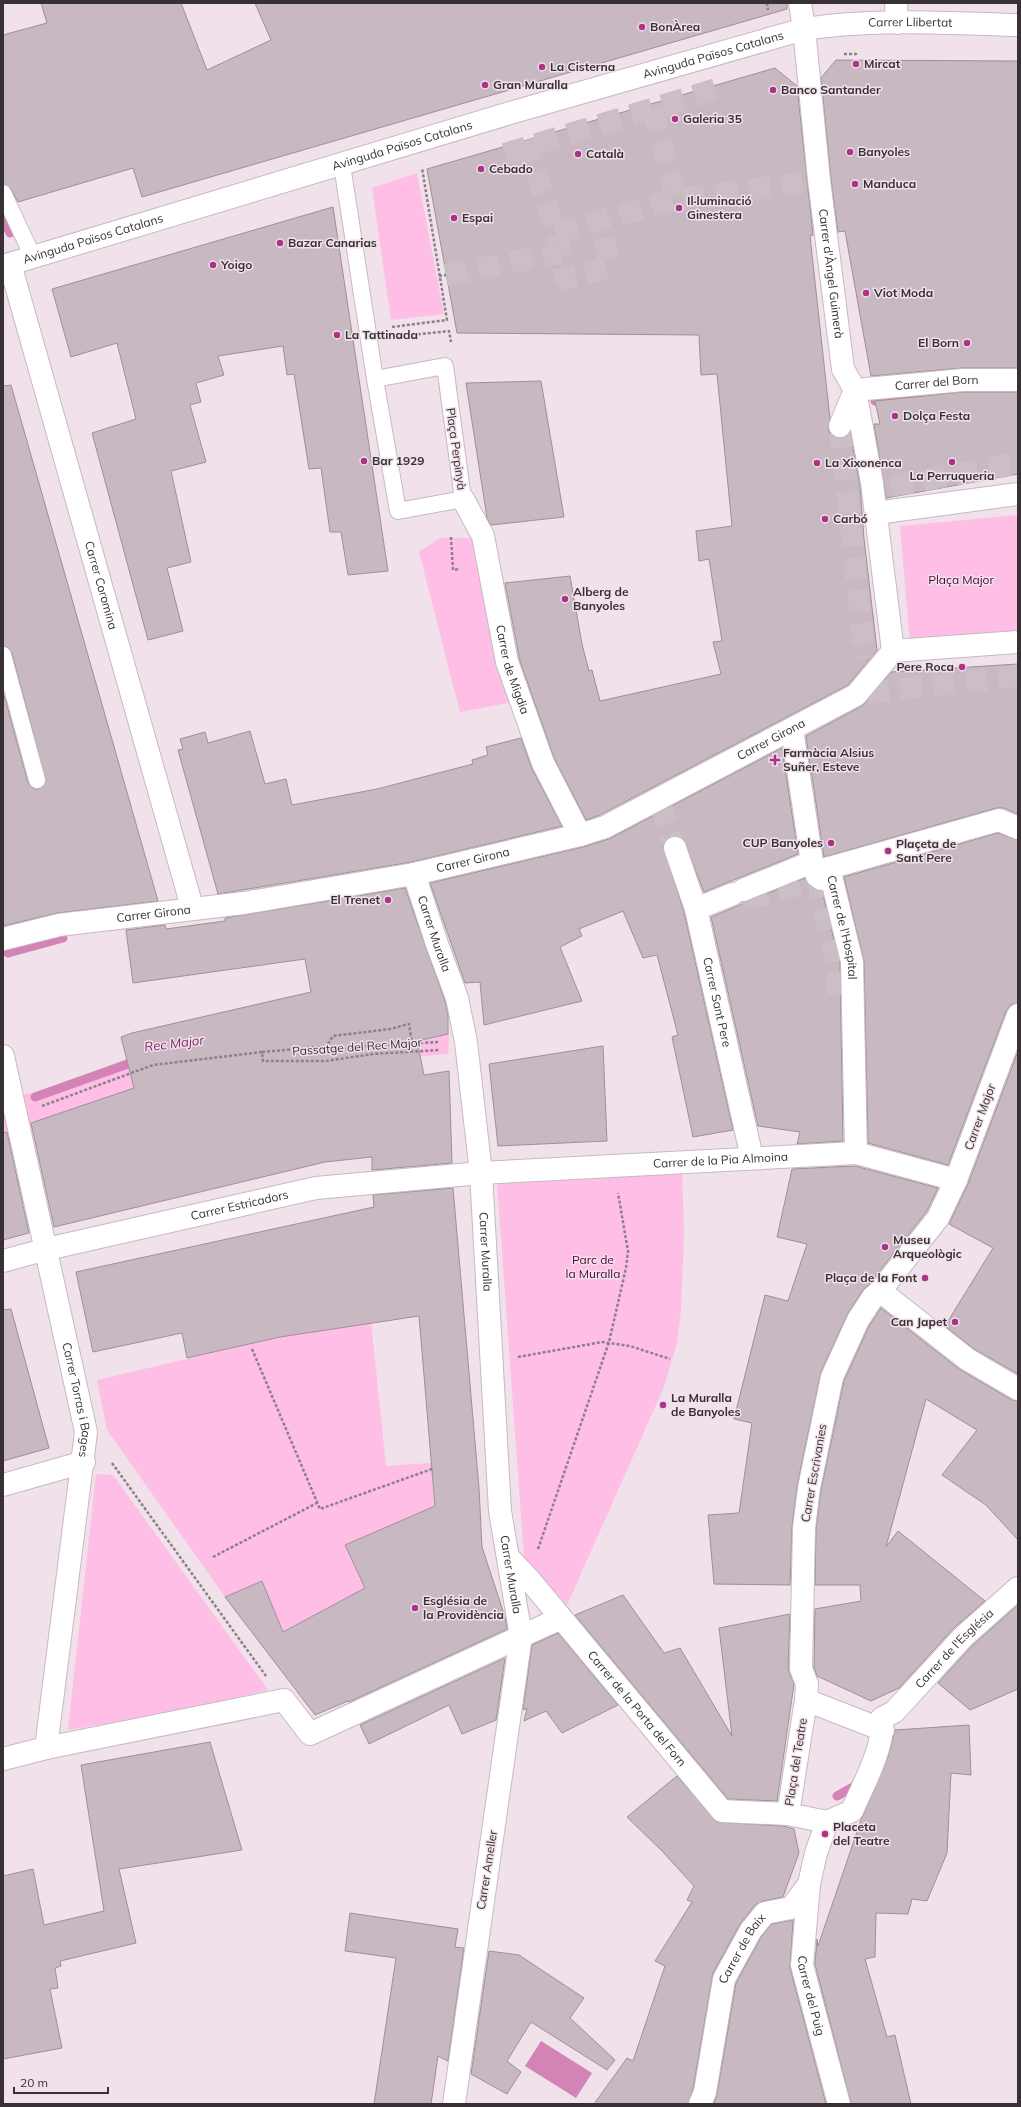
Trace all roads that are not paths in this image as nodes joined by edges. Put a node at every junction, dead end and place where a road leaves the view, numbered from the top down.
1 (800, 3) edge
2 (897, 13) edge
3 (1018, 25) edge
4 (804, 29) junction
5 (342, 165) junction
6 (3, 193) edge
7 (33, 257) junction
8 (7, 265) edge
9 (375, 379) junction
10 (1018, 380) edge
11 (855, 390) junction
12 (840, 426) tunnel mouth
13 (1018, 494) edge
14 (463, 500) junction
15 (876, 513) junction
16 (1018, 642) edge
17 (893, 650) junction
18 (3, 655) edge
19 (792, 729) junction
20 (37, 780) dead end
21 (1018, 828) edge
22 (580, 835) junction
23 (675, 848) tunnel mouth
24 (820, 871) junction
25 (414, 874) junction
26 (192, 907) junction
27 (696, 909) junction
28 (3, 939) edge
29 (1018, 1014) edge
30 (3, 1056) edge
31 (856, 1153) junction
32 (752, 1158) junction
33 (481, 1173) junction
34 (956, 1180) junction
35 (47, 1249) junction
36 (3, 1260) edge
37 (880, 1291) junction
38 (1018, 1389) edge
39 (84, 1462) junction
40 (3, 1485) edge
41 (508, 1557) junction
42 (1018, 1588) edge
43 (561, 1618) junction
44 (521, 1636) junction
45 (801, 1669) joint
46 (806, 1700) junction
47 (883, 1730) junction
48 (46, 1748) junction
49 (3, 1759) edge
50 (788, 1814) junction
51 (827, 1822) junction
52 (809, 1884) junction
53 (838, 2102) edge
54 (454, 2104) edge
55 (700, 2104) edge

1 - 4 street, Carrer d'Àngel Guimerà
2 - 3 street, Carrer Llibertat
2 - 4 street, Carrer Llibertat
4 - 5 street, Avinguda Països Catalans
4 - 11 street, Carrer d'Àngel Guimerà
5 - 7 street, Avinguda Països Catalans
5 - 9 lane, Plaça Perpinyà
6 - 7 lane
7 - 8 street, Avinguda Països Catalans
8 - 26 street, Carrer Coromina
9 - 14 lane, Plaça Perpinyà
9 - 14 lane, Plaça Perpinyà
10 - 11 street, Carrer del Born
11 - 12 street
11 - 15 street, Carrer d'Àngel Guimerà
13 - 15 street
14 - 22 street, Carrer de Migdia
15 - 17 street
16 - 17 street
17 - 19 street, Carrer Girona
18 - 20 lane
19 - 22 street, Carrer Girona
19 - 24 street, Carrer de l'Hospital
21 - 24 street
22 - 25 street, Carrer Girona
23 - 27 street, Carrer Sant Pere
24 - 27 street
24 - 31 street, Carrer de l'Hospital
25 - 26 street, Carrer Girona
25 - 33 street, Carrer Muralla
26 - 28 street, Carrer Girona
27 - 32 street, Carrer Sant Pere
29 - 34 street, Carrer Major
30 - 35 street, Carrer Torras i Bages
31 - 32 street, Carrer de la Pia Almoina
31 - 34 street, Carrer de la Pia Almoina
32 - 33 street, Carrer de la Pia Almoina
33 - 35 street, Carrer Estricadors
33 - 41 street, Carrer Muralla
34 - 37 street, Carrer Major
35 - 36 street, Carrer Estricadors
35 - 39 street, Carrer Torras i Bages
37 - 38 street
37 - 45 street, Carrer Escrivanies
39 - 40 street
39 - 48 street, Carrer Torras i Bages
41 - 43 street, Carrer de la Porta del Forn
41 - 44 street, Carrer Muralla
42 - 47 street, Carrer de l'Església
43 - 44 street
43 - 50 street, Carrer de la Porta del Forn
44 - 48 street
44 - 54 street, Carrer Ameller
45 - 46 street, Plaça del Teatre
46 - 47 street, Plaça del Teatre
46 - 50 street, Plaça del Teatre
47 - 51 street
48 - 49 street
50 - 51 street, Plaça del Teatre
51 - 52 street, Carrer de Baix
52 - 53 street, Carrer del Puig
52 - 55 street, Carrer de Baix

